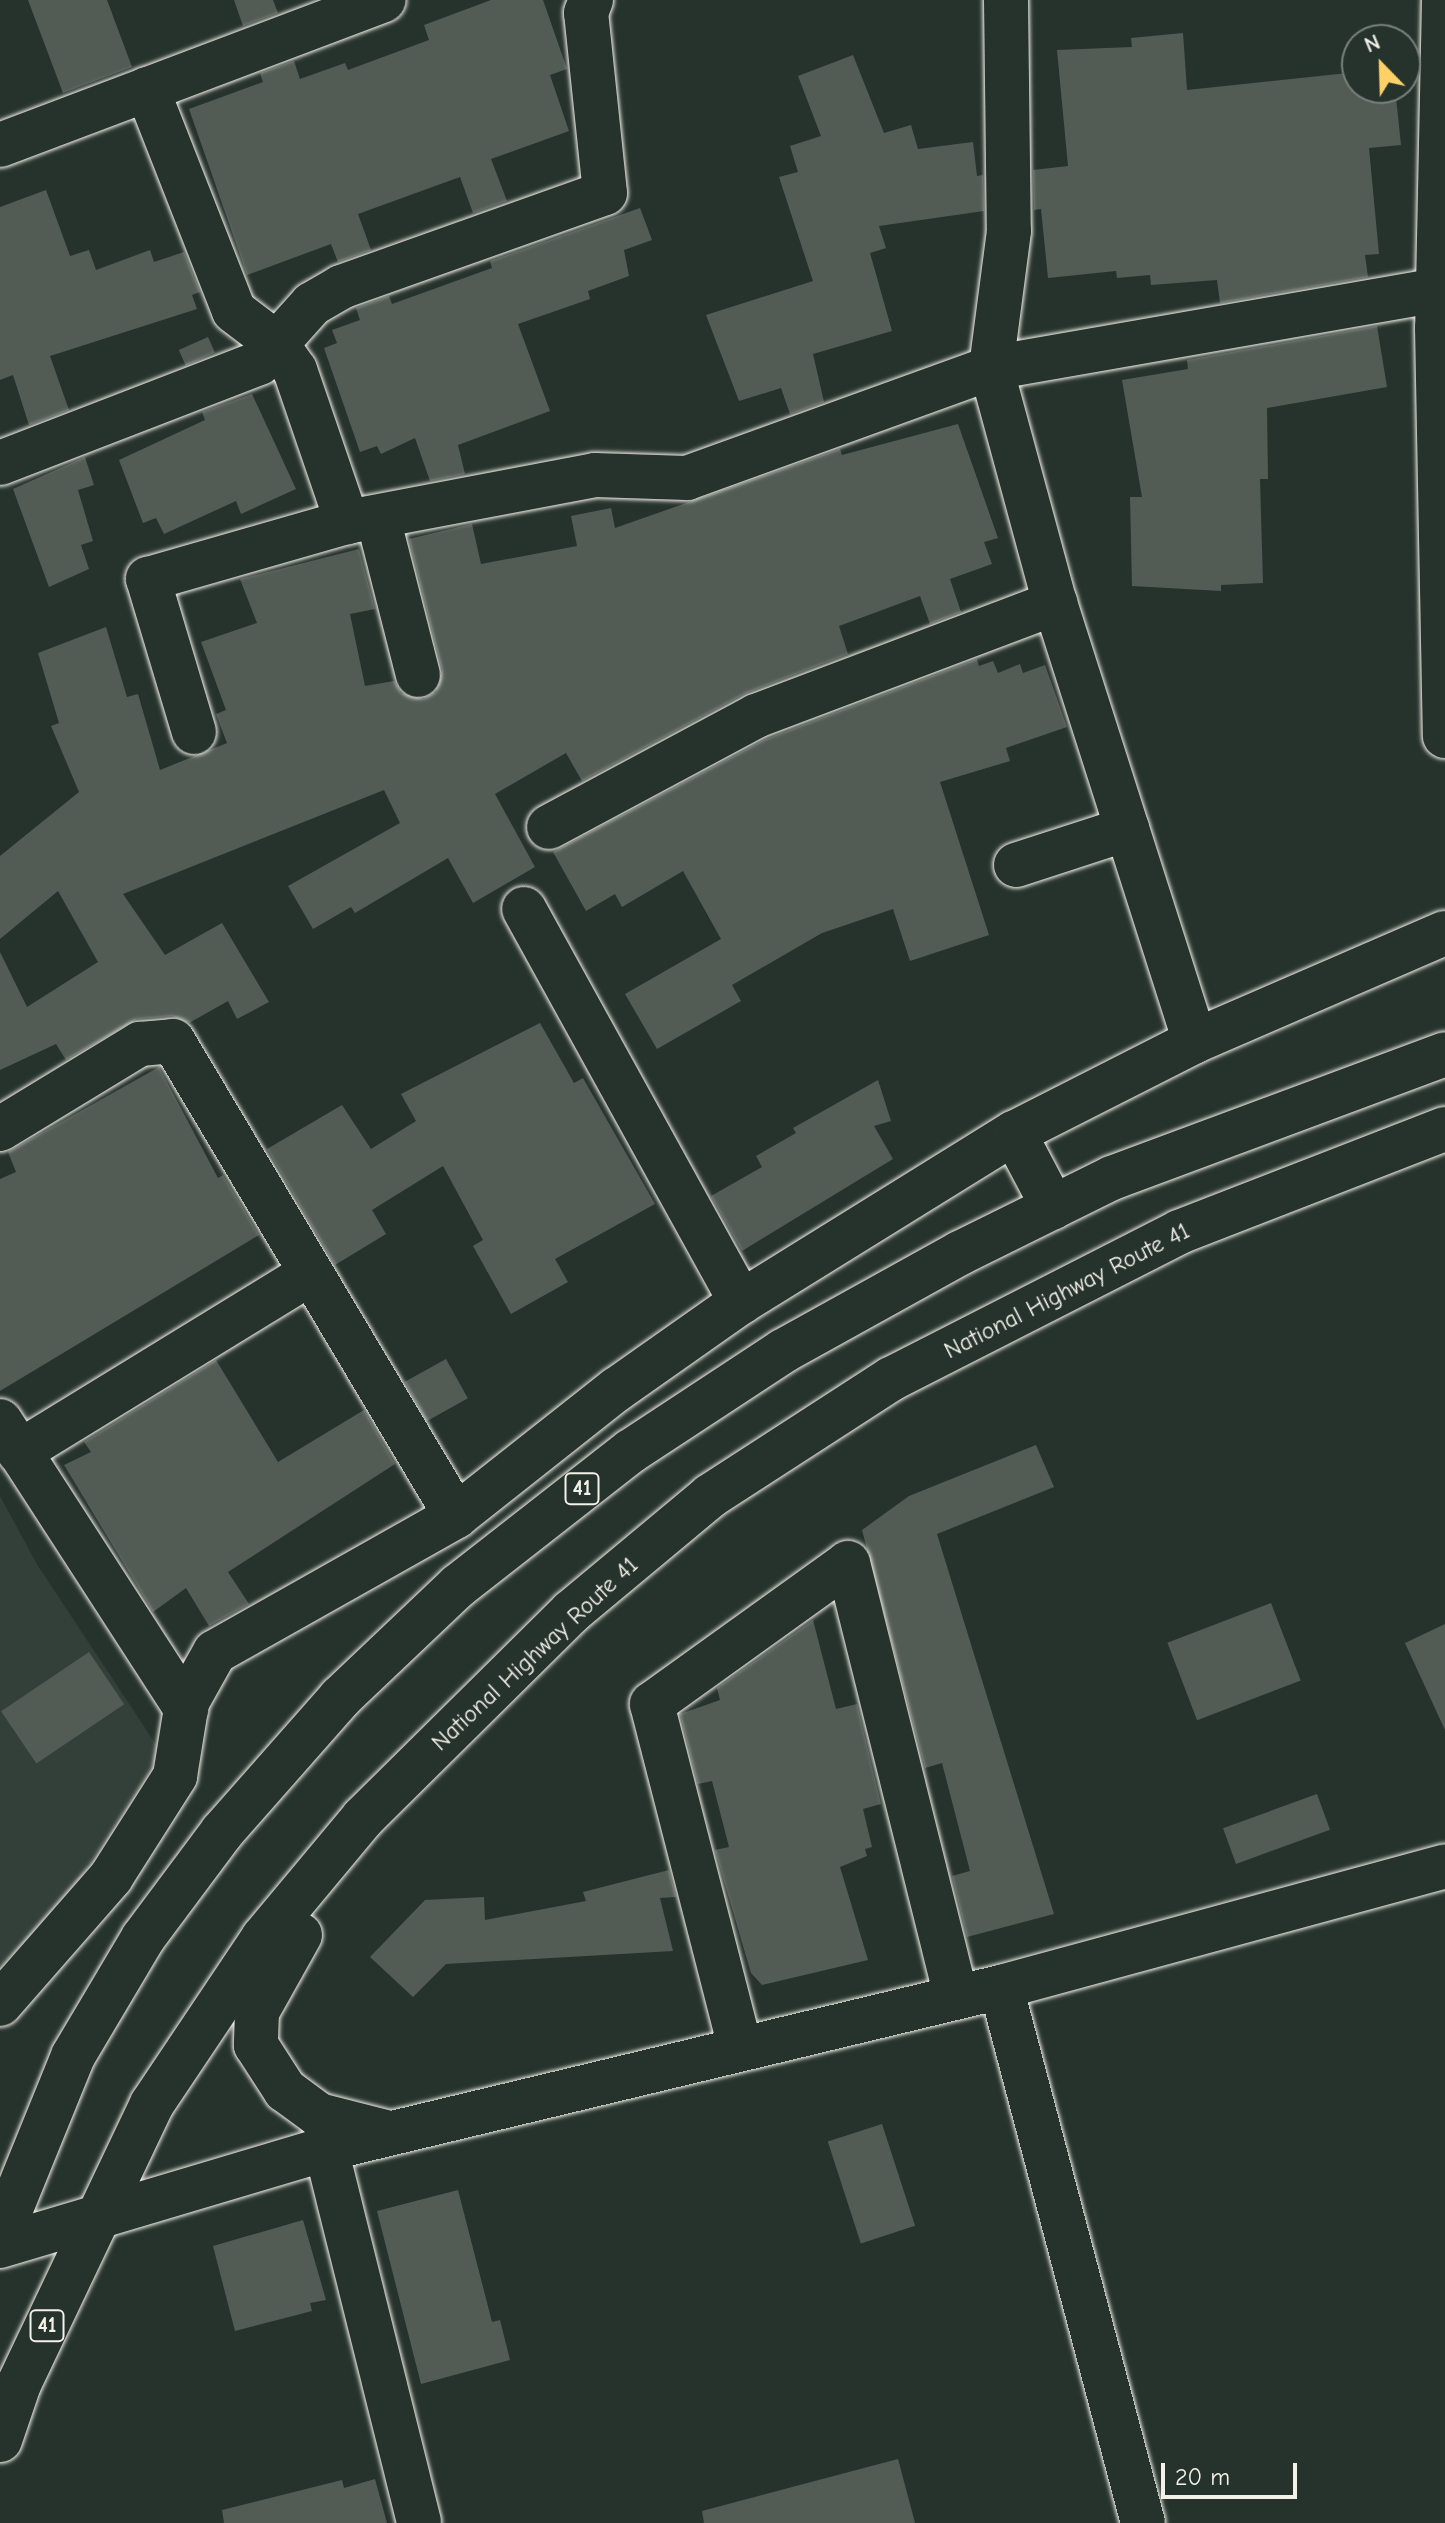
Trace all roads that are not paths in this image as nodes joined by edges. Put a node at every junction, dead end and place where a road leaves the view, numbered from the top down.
1 (384, 0) edge
2 (591, 0) edge
3 (1006, 0) edge
4 (1444, 0) edge
5 (147, 89) junction
6 (0, 145) edge
7 (1438, 290) junction
8 (276, 343) junction
9 (991, 368) junction
10 (0, 463) edge
11 (363, 520) junction
12 (1055, 603) junction
13 (418, 675) dead end
14 (194, 732) dead end
15 (1445, 736) edge
16 (549, 827) dead end
17 (1127, 829) junction
18 (1016, 865) dead end
19 (524, 909) dead end
20 (1445, 933) edge
21 (1195, 1041) junction
22 (1441, 1055) edge
23 (0, 1129) edge
24 (1445, 1129) edge
25 (1014, 1133) junction
26 (1053, 1207) junction
27 (311, 1273) junction
28 (741, 1302) junction
29 (10, 1437) edge
30 (456, 1516) junction
31 (186, 1709) junction
32 (399, 1784) junction
33 (1445, 1866) edge
34 (1001, 1987) junction
35 (956, 1997) junction
36 (0, 2004) edge
37 (740, 2047) junction
38 (389, 2133) junction
39 (326, 2149) junction
40 (100, 2214) junction
41 (0, 2236) edge
42 (0, 2246) edge
43 (0, 2440) edge
44 (419, 2523) edge
45 (1143, 2523) edge

1 - 5 main road
2 - 8 main road
3 - 9 main road
4 - 7 main road
5 - 6 main road
5 - 8 main road
7 - 9 main road
7 - 15 main road
8 - 10 main road
8 - 11 main road
9 - 11 main road
9 - 12 main road
11 - 13 main road
11 - 14 main road
12 - 16 main road
12 - 17 main road
17 - 18 main road
17 - 21 main road
19 - 28 main road
20 - 21 main road
21 - 25 main road
22 - 26 main road, 41
23 - 27 main road
24 - 32 main road, National Highway Route 41 / 41
25 - 26 main road
25 - 28 main road
26 - 41 main road, 41
27 - 29 main road
27 - 30 main road
28 - 30 main road
29 - 31 main road
30 - 31 main road
31 - 36 main road
32 - 38 main road
32 - 40 main road, National Highway Route 41 / 41
33 - 34 main road
34 - 35 main road
34 - 45 main road
35 - 37 main road
35 - 37 main road
37 - 38 main road
38 - 39 main road
39 - 40 main road
39 - 44 main road
40 - 42 main road
40 - 43 main road, National Highway Route 41 / 41

